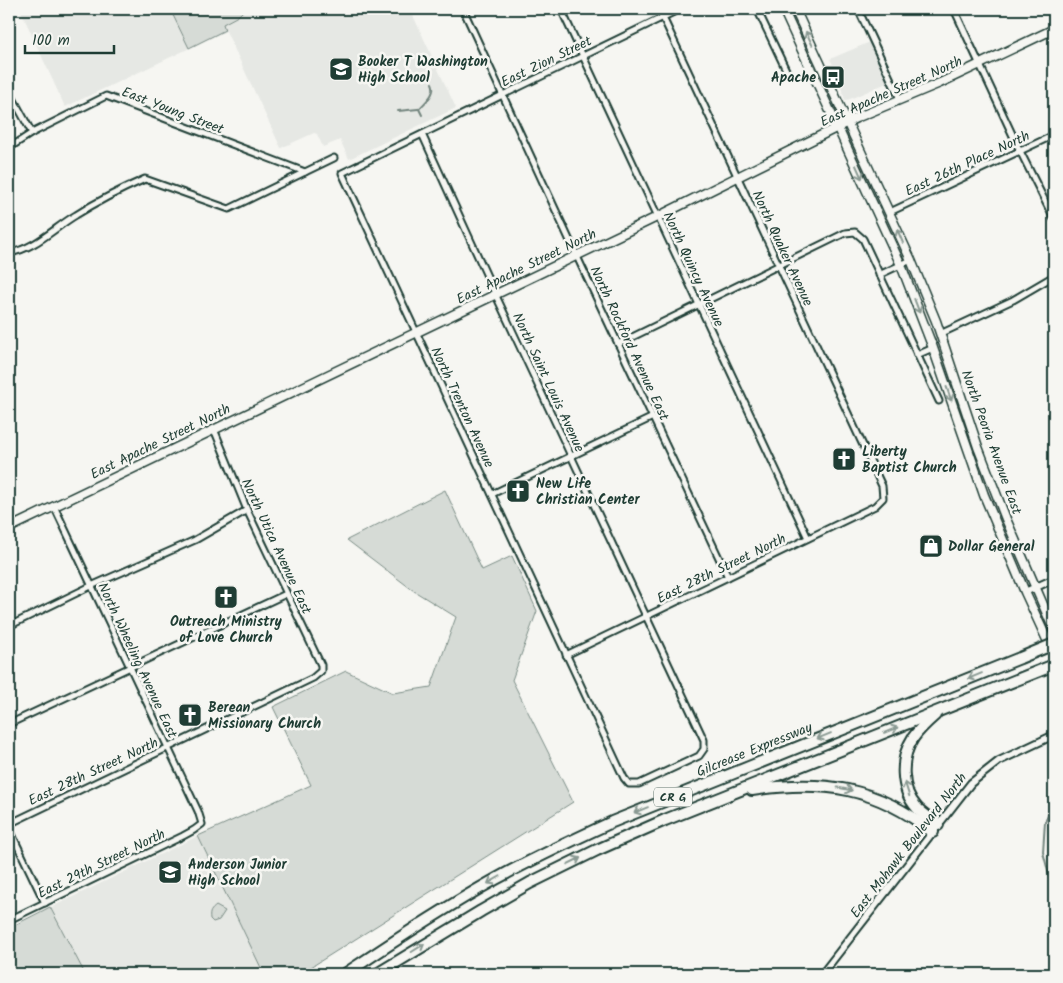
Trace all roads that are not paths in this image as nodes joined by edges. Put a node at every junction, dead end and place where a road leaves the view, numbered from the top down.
1 (463, 9) edge
2 (561, 9) edge
3 (659, 9) edge
4 (680, 9) edge
5 (757, 9) edge
6 (783, 9) edge
7 (795, 9) edge
8 (858, 9) edge
9 (954, 9) edge
10 (663, 17) junction
11 (1054, 29) edge
12 (583, 56) junction
13 (980, 64) junction
14 (786, 72) dead end
15 (9, 92) edge
16 (503, 94) junction
17 (900, 99) junction
18 (848, 122) junction
19 (838, 127) junction
20 (32, 133) junction
21 (422, 134) junction
22 (1054, 135) edge
23 (9, 148) edge
24 (1020, 151) junction
25 (334, 158) dead end
26 (305, 172) junction
27 (342, 173) joint
28 (737, 177) junction
29 (890, 212) junction
30 (657, 217) junction
31 (1054, 219) edge
32 (9, 253) edge
33 (577, 255) junction
34 (911, 260) junction
35 (778, 265) junction
36 (901, 265) junction
37 (878, 275) junction
38 (1054, 276) edge
39 (495, 294) junction
40 (698, 304) junction
41 (416, 333) junction
42 (940, 334) junction
43 (618, 344) junction
44 (933, 348) junction
45 (917, 355) junction
46 (939, 402) dead end
47 (653, 417) junction
48 (214, 429) junction
49 (571, 455) junction
50 (492, 494) junction
51 (883, 498) joint
52 (54, 506) junction
53 (247, 510) junction
54 (9, 516) edge
55 (11, 526) edge
56 (808, 538) junction
57 (728, 578) junction
58 (1054, 579) edge
59 (91, 586) junction
60 (1035, 588) junction
61 (1025, 592) junction
62 (286, 594) junction
63 (648, 617) junction
64 (9, 626) edge
65 (1054, 630) edge
66 (1054, 644) edge
67 (566, 655) junction
68 (1054, 655) edge
69 (1054, 665) edge
70 (129, 667) junction
71 (321, 671) joint
72 (938, 712) junction
73 (9, 724) edge
74 (1054, 735) edge
75 (168, 748) junction
76 (629, 784) joint
77 (732, 794) junction
78 (202, 824) joint
79 (9, 826) edge
80 (936, 828) junction
81 (45, 903) junction
82 (9, 920) edge
83 (345, 974) edge
84 (377, 974) edge
85 (822, 974) edge

1 - 16 street, North Rockford Avenue East
2 - 12 street, North Quincy Avenue
3 - 10 street, North Quaker Avenue
4 - 10 street, East Zion Street
5 - 14 street
6 - 19 main road, North Peoria Avenue East
18 -> 7 main road, North Peoria Avenue East
8 - 17 street
9 - 13 street
10 - 12 street, East Zion Street
10 - 28 street, North Quaker Avenue
11 - 13 main road, East Apache Street North
12 - 16 street, East Zion Street
12 - 30 street, North Quincy Avenue
13 - 17 main road, East Apache Street North
13 - 24 street
15 - 20 street
16 - 21 street, East Zion Street
16 - 33 street, North Rockford Avenue East
17 - 18 main road, East Apache Street North
18 - 19 main road, East Apache Street North
18 - 29 main road, North Peoria Avenue East
19 - 28 main road, East Apache Street North
19 -> 36 main road, North Peoria Avenue East
20 - 23 street, East Young Street
20 - 26 street, East Young Street
21 - 27 street, East Zion Street
21 - 39 street, North Saint Louis Avenue
22 - 24 street, East 26th Place North
24 - 29 street, East 26th Place North
24 - 31 street
25 - 26 street
26 - 32 street
27 - 41 street, North Trenton Avenue
28 - 30 main road, East Apache Street North
28 - 35 street, North Quaker Avenue
34 -> 29 main road, North Peoria Avenue East
30 - 33 main road, East Apache Street North
30 - 40 street, North Quincy Avenue
33 - 39 main road, East Apache Street North
33 - 43 street, North Rockford Avenue East
34 - 36 street
34 - 42 main road, North Peoria Avenue East
35 - 37 street
35 - 40 street
35 - 51 street, North Quaker Avenue
36 - 37 street
36 -> 44 main road, North Peoria Avenue East
37 - 45 street
38 - 42 street
39 - 41 main road, East Apache Street North
39 - 49 street, North Saint Louis Avenue
40 - 43 street
40 - 56 street, North Quincy Avenue
41 - 48 main road, East Apache Street North
41 - 50 street, North Trenton Avenue
42 - 60 main road, North Peoria Avenue East
43 - 47 street, North Rockford Avenue East
44 - 45 street
44 -> 61 main road, North Peoria Avenue East
45 - 46 street
47 - 49 street
47 - 57 street, North Rockford Avenue East
48 - 52 main road, East Apache Street North
48 - 53 street, North Utica Avenue East
49 - 50 street
49 - 63 street, North Saint Louis Avenue
50 - 67 street, North Trenton Avenue
51 - 56 street, East 28th Street North
52 - 55 main road, East Apache Street North
52 - 59 street, North Wheeling Avenue East
53 - 59 street
53 - 62 street, North Utica Avenue East
54 - 55 street
56 - 57 street, East 28th Street North
57 - 63 street, East 28th Street North
58 - 60 street
59 - 64 street
59 - 70 street, North Wheeling Avenue East
60 - 61 street
60 - 65 main road, North Peoria Avenue East
61 - 68 main road, North Peoria Avenue East
62 - 70 street
62 - 71 street, North Utica Avenue East
63 - 67 street, East 28th Street North
63 - 76 street, North Saint Louis Avenue
66 -> 83 highway, Gilcrease Expressway / CR G, bridge
67 - 76 street, North Trenton Avenue
69 - 72 highway, CR G
70 - 73 street
70 - 75 street, North Wheeling Avenue East
71 - 75 street, East 28th Street North
77 -> 72 highway, CR G
80 -> 72 highway
74 - 80 street, East Mohawk Boulevard North
75 - 78 street, North Wheeling Avenue East
75 - 79 street, East 28th Street North
77 -> 80 highway
84 -> 77 highway, CR G
78 - 81 street, East 29th Street North
79 - 81 street
80 - 85 street, East Mohawk Boulevard North
81 - 82 street, East 29th Street North

